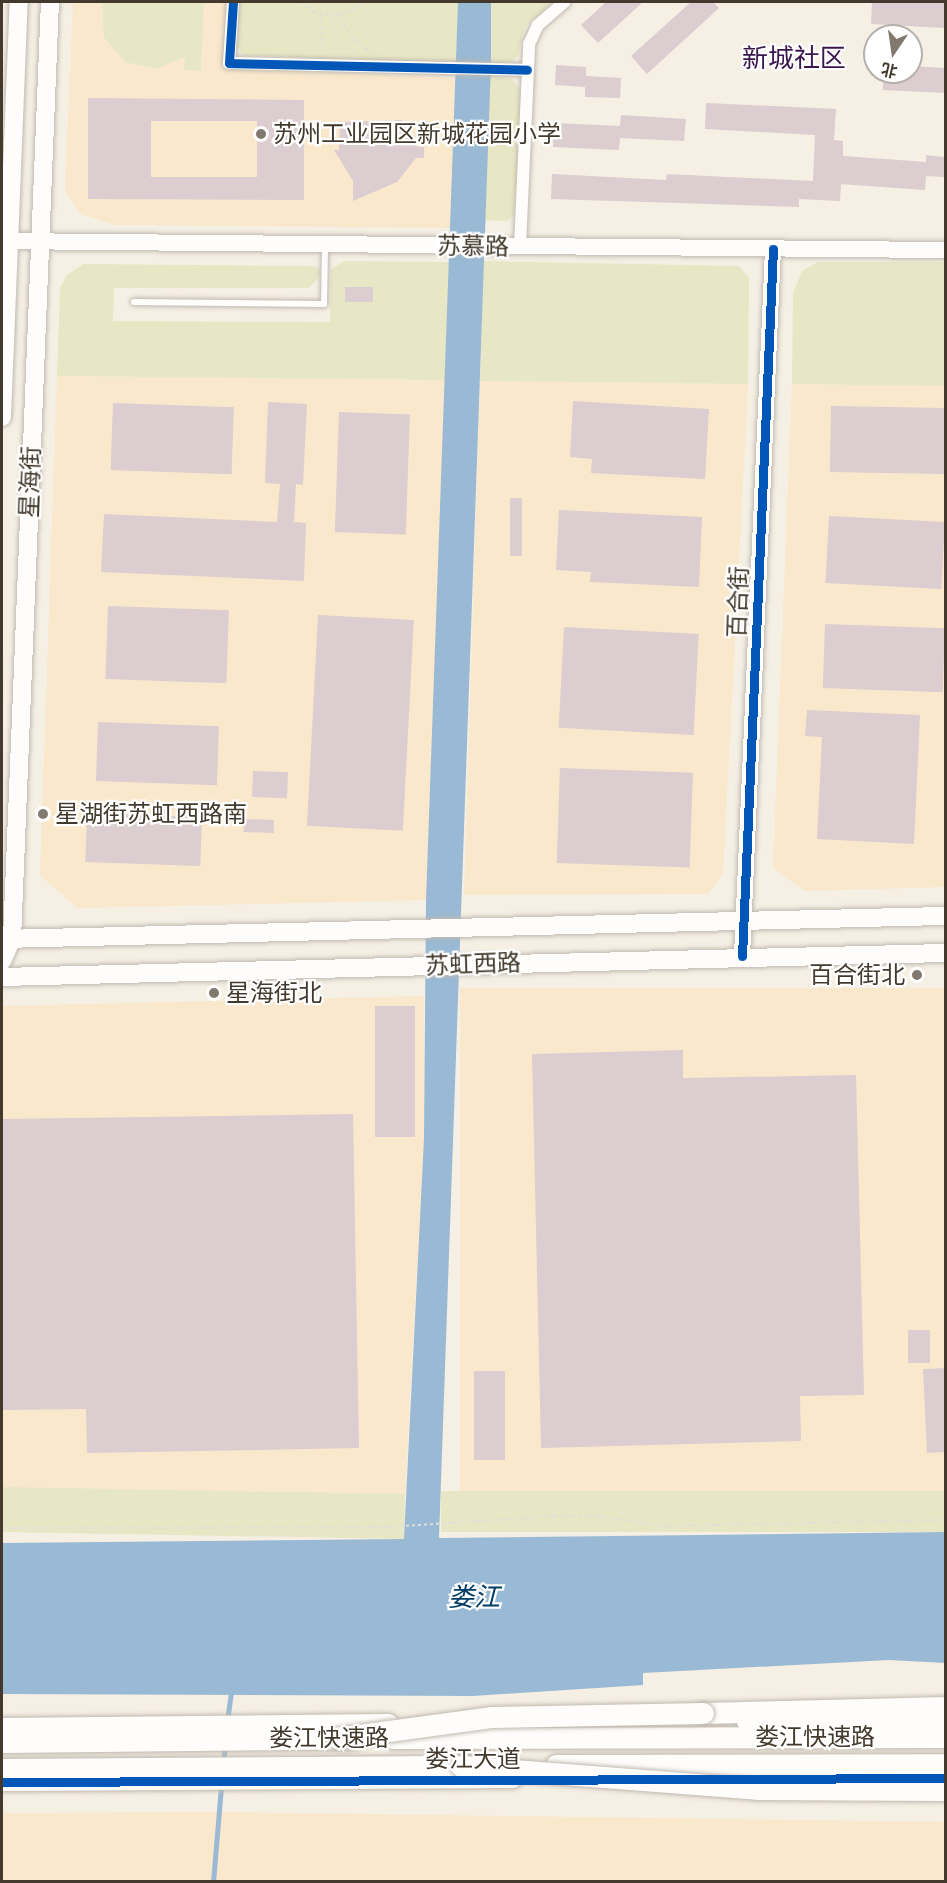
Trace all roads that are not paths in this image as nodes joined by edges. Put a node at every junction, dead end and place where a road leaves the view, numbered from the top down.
1 (18, 2) edge
2 (50, 2) edge
3 (233, 2) edge
4 (564, 2) edge
5 (527, 70) junction
6 (5, 241) edge
7 (40, 242) junction
8 (325, 244) junction
9 (520, 246) junction
10 (773, 249) junction
11 (945, 250) edge
12 (135, 302) dead end
13 (2, 417) edge
14 (945, 916) edge
15 (744, 920) junction
16 (7, 939) edge
17 (945, 953) edge
18 (742, 956) junction
19 (2, 961) edge
20 (2, 977) edge
21 (945, 1707) edge
22 (945, 1722) edge
23 (2, 1727) edge
24 (945, 1737) edge
25 (337, 1738) junction
26 (2, 1742) edge
27 (945, 1764) edge
28 (461, 1766) junction
29 (2, 1769) edge
30 (945, 1778) edge
31 (2, 1782) edge
32 (945, 1790) edge

1 - 6 main road, 星海街
2 - 7 main road, 星海街
3 - 5 street
4 - 5 street
5 - 9 street
6 - 7 main road, 苏慕路
6 - 13 main road, 星海街
7 - 8 main road, 苏慕路
7 - 16 main road, 星海街
8 - 9 main road, 苏慕路
8 - 12 lane
9 - 10 main road, 苏慕路
10 - 11 main road, 苏慕路
10 - 15 main road, 百合街
14 - 15 main road, 苏虹西路
15 - 16 main road, 苏虹西路
15 - 18 main road, 百合街
16 - 19 main road, 星海街
17 - 18 main road, 苏虹西路
18 - 20 main road, 苏虹西路
21 - 25 highway, bridge
22 - 23 main road, 娄江大道
24 - 25 highway, 娄江快速路, bridge
25 - 26 highway, 娄江快速路
27 - 28 highway, 娄江快速路, bridge
28 - 29 highway, 娄江快速路
28 - 32 highway, bridge
30 - 31 main road, 娄江大道

